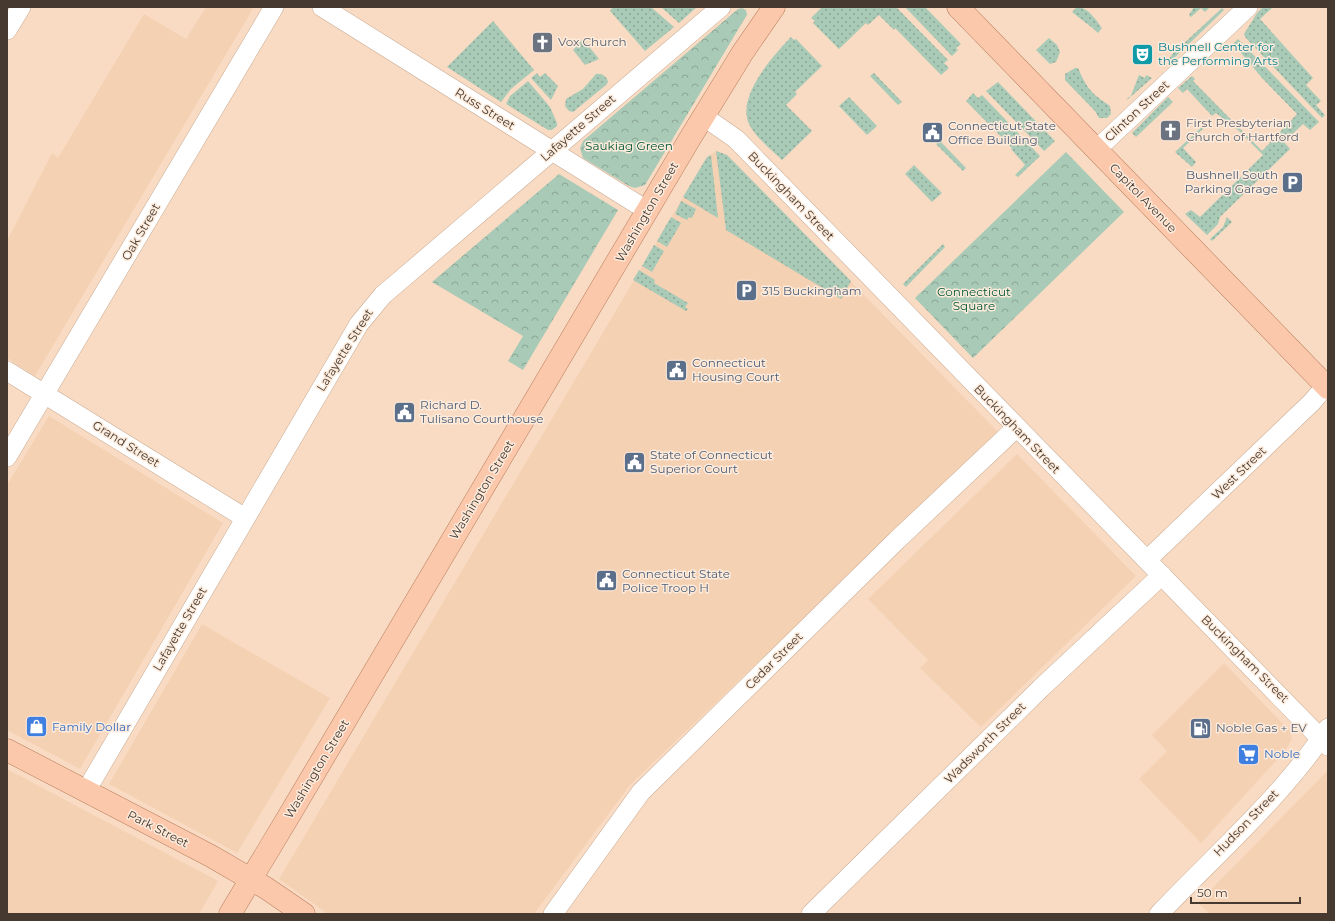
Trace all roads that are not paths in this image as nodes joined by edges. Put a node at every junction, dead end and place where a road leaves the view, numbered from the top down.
1 (21, 7) edge
2 (274, 7) edge
3 (322, 7) edge
4 (721, 7) edge
5 (764, 7) edge
6 (774, 7) edge
7 (958, 7) edge
8 (1248, 7) edge
9 (7, 30) edge
10 (754, 36) junction
11 (703, 116) junction
12 (1096, 150) junction
13 (553, 151) junction
14 (648, 211) junction
15 (7, 371) edge
16 (1327, 386) edge
17 (44, 394) junction
18 (1017, 427) junction
19 (7, 457) edge
20 (245, 518) junction
21 (1147, 560) junction
22 (1162, 575) junction
23 (1326, 737) edge
24 (7, 750) edge
25 (86, 791) junction
26 (251, 879) junction
27 (230, 914) edge
28 (304, 914) edge
29 (554, 914) edge
30 (811, 914) edge
31 (1159, 914) edge

1 - 9 street
2 - 17 street, Oak Street
3 - 13 street, Russ Street
4 - 13 street, Lafayette Street
5 - 10 main road
6 - 10 main road, Washington Street
7 - 12 main road, Capitol Avenue
8 - 12 street, Clinton Street
10 - 11 main road, Washington Street
11 - 14 main road, Washington Street
11 - 18 street, Buckingham Street
12 - 16 main road, Capitol Avenue
13 - 14 street, Russ Street
13 - 20 street, Lafayette Street
14 - 26 main road, Washington Street
15 - 17 street, Grand Street
16 - 21 street, West Street
17 - 19 street, Oak Street
17 - 20 street, Grand Street
18 - 21 street, Buckingham Street
18 - 29 street, Cedar Street
20 - 25 street, Lafayette Street
21 - 22 street, Buckingham Street
22 - 23 street, Buckingham Street
22 - 30 street, Wadsworth Street
23 - 31 street, Hudson Street
24 - 25 main road, Park Street
25 - 26 main road, Park Street
26 - 27 main road, Washington Street
26 - 28 main road, Park Street

